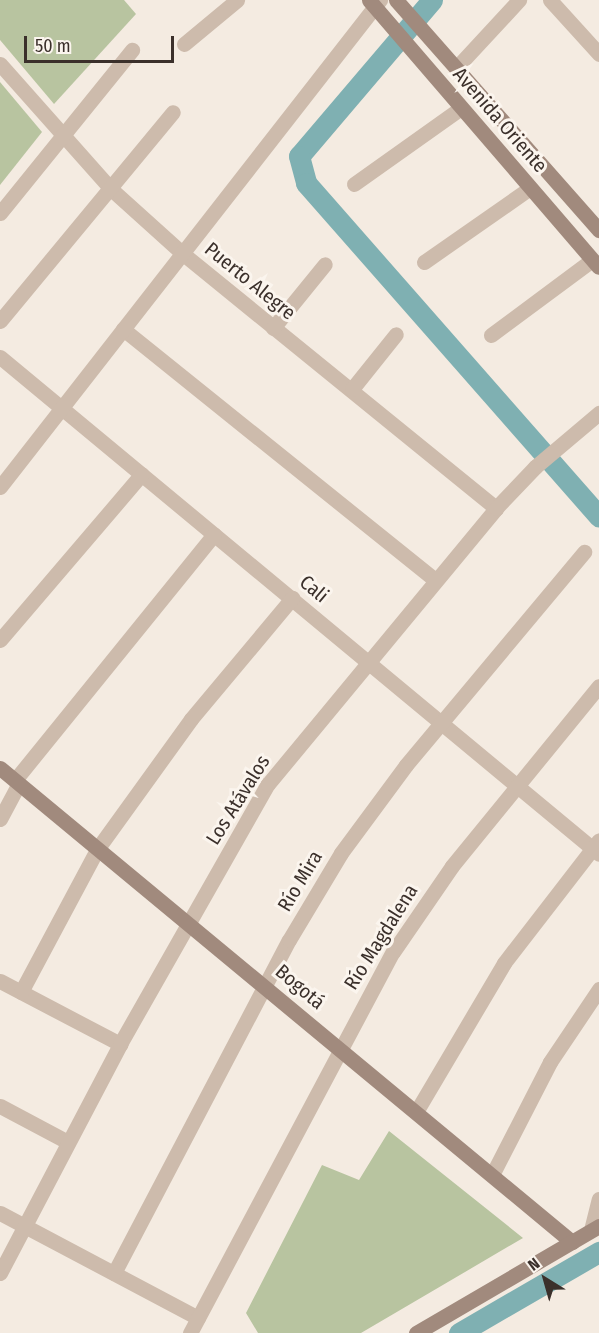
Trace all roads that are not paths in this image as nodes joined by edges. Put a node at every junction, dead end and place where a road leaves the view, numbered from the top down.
1 (237, 0) edge
2 (396, 0) edge
3 (519, 0) edge
4 (550, 0) edge
5 (374, 2) edge
6 (183, 44) dead end
7 (132, 50) dead end
8 (599, 54) edge
9 (0, 64) edge
10 (456, 68) junction
11 (461, 108) junction
12 (173, 112) dead end
13 (61, 135) junction
14 (354, 184) dead end
15 (530, 188) junction
16 (111, 189) junction
17 (0, 213) edge
18 (599, 230) edge
19 (182, 253) junction
20 (424, 262) dead end
21 (596, 263) edge
22 (325, 264) dead end
23 (0, 321) edge
24 (273, 328) junction
25 (123, 329) junction
26 (396, 334) dead end
27 (491, 335) dead end
28 (0, 357) edge
29 (352, 389) junction
30 (62, 408) junction
31 (599, 413) edge
32 (142, 474) junction
33 (0, 487) edge
34 (496, 508) junction
35 (214, 534) junction
36 (584, 552) dead end
37 (435, 580) junction
38 (291, 598) junction
39 (0, 640) edge
40 (367, 660) junction
41 (599, 686) edge
42 (442, 723) junction
43 (0, 768) edge
44 (17, 782) junction
45 (517, 786) junction
46 (0, 819) edge
47 (98, 848) junction
48 (597, 848) edge
49 (188, 921) junction
50 (0, 981) edge
51 (267, 987) junction
52 (599, 989) edge
53 (21, 992) junction
54 (120, 1044) junction
55 (342, 1049) junction
56 (0, 1106) edge
57 (417, 1112) junction
58 (68, 1143) junction
59 (492, 1175) junction
60 (599, 1199) edge
61 (0, 1213) edge
62 (25, 1226) junction
63 (595, 1228) edge
64 (572, 1242) junction
65 (0, 1273) edge
66 (114, 1273) junction
67 (198, 1318) junction
68 (190, 1333) edge
69 (416, 1333) edge

1 - 6 street
2 - 10 street, Avenida Oriente
3 - 10 street
4 - 8 street
5 - 11 street, Avenida Oriente
5 - 19 street
7 - 13 street
9 - 13 street, Puerto Alegre
10 - 18 street, Avenida Oriente
11 - 14 street
11 - 15 street, Avenida Oriente
12 - 16 street
13 - 16 street, Puerto Alegre
13 - 17 street
15 - 20 street
15 - 21 street, Avenida Oriente
16 - 19 street, Puerto Alegre
16 - 23 street
19 - 24 street, Puerto Alegre
19 - 25 street
21 - 27 street
22 - 24 street
24 - 29 street, Puerto Alegre
25 - 30 street
25 - 37 street
26 - 29 street
28 - 30 street, Cali
29 - 34 street, Puerto Alegre
30 - 32 street, Cali
30 - 33 street
31 - 34 street, Los Atávalos
32 - 35 street, Cali
32 - 39 street
34 - 37 street, Los Atávalos
35 - 38 street, Cali
35 - 44 street
36 - 42 street, Río Mira
37 - 40 street, Los Atávalos
38 - 40 street, Cali
38 - 47 street
40 - 42 street, Cali
40 - 49 street, Los Atávalos
41 - 45 street, Río Magdalena
42 - 45 street, Cali
42 - 51 street, Río Mira
43 - 44 street, Bogotá
44 - 46 street
44 - 47 street, Bogotá
45 - 48 street, Cali
45 - 55 street, Río Magdalena
47 - 49 street, Bogotá
47 - 53 street
48 - 57 street
49 - 51 street, Bogotá
49 - 54 street, Los Atávalos
50 - 53 street
51 - 55 street, Bogotá
51 - 66 street, Río Mira
52 - 59 street
53 - 54 street
54 - 58 street, Los Atávalos
55 - 57 street, Bogotá
55 - 67 street, Río Magdalena
56 - 58 street
57 - 59 street, Bogotá
58 - 62 street, Los Atávalos
59 - 64 street, Bogotá
60 - 63 street
61 - 62 street
62 - 65 street, Los Atávalos
62 - 66 street
63 - 64 street
64 - 69 street
66 - 67 street
67 - 68 street, Río Magdalena

